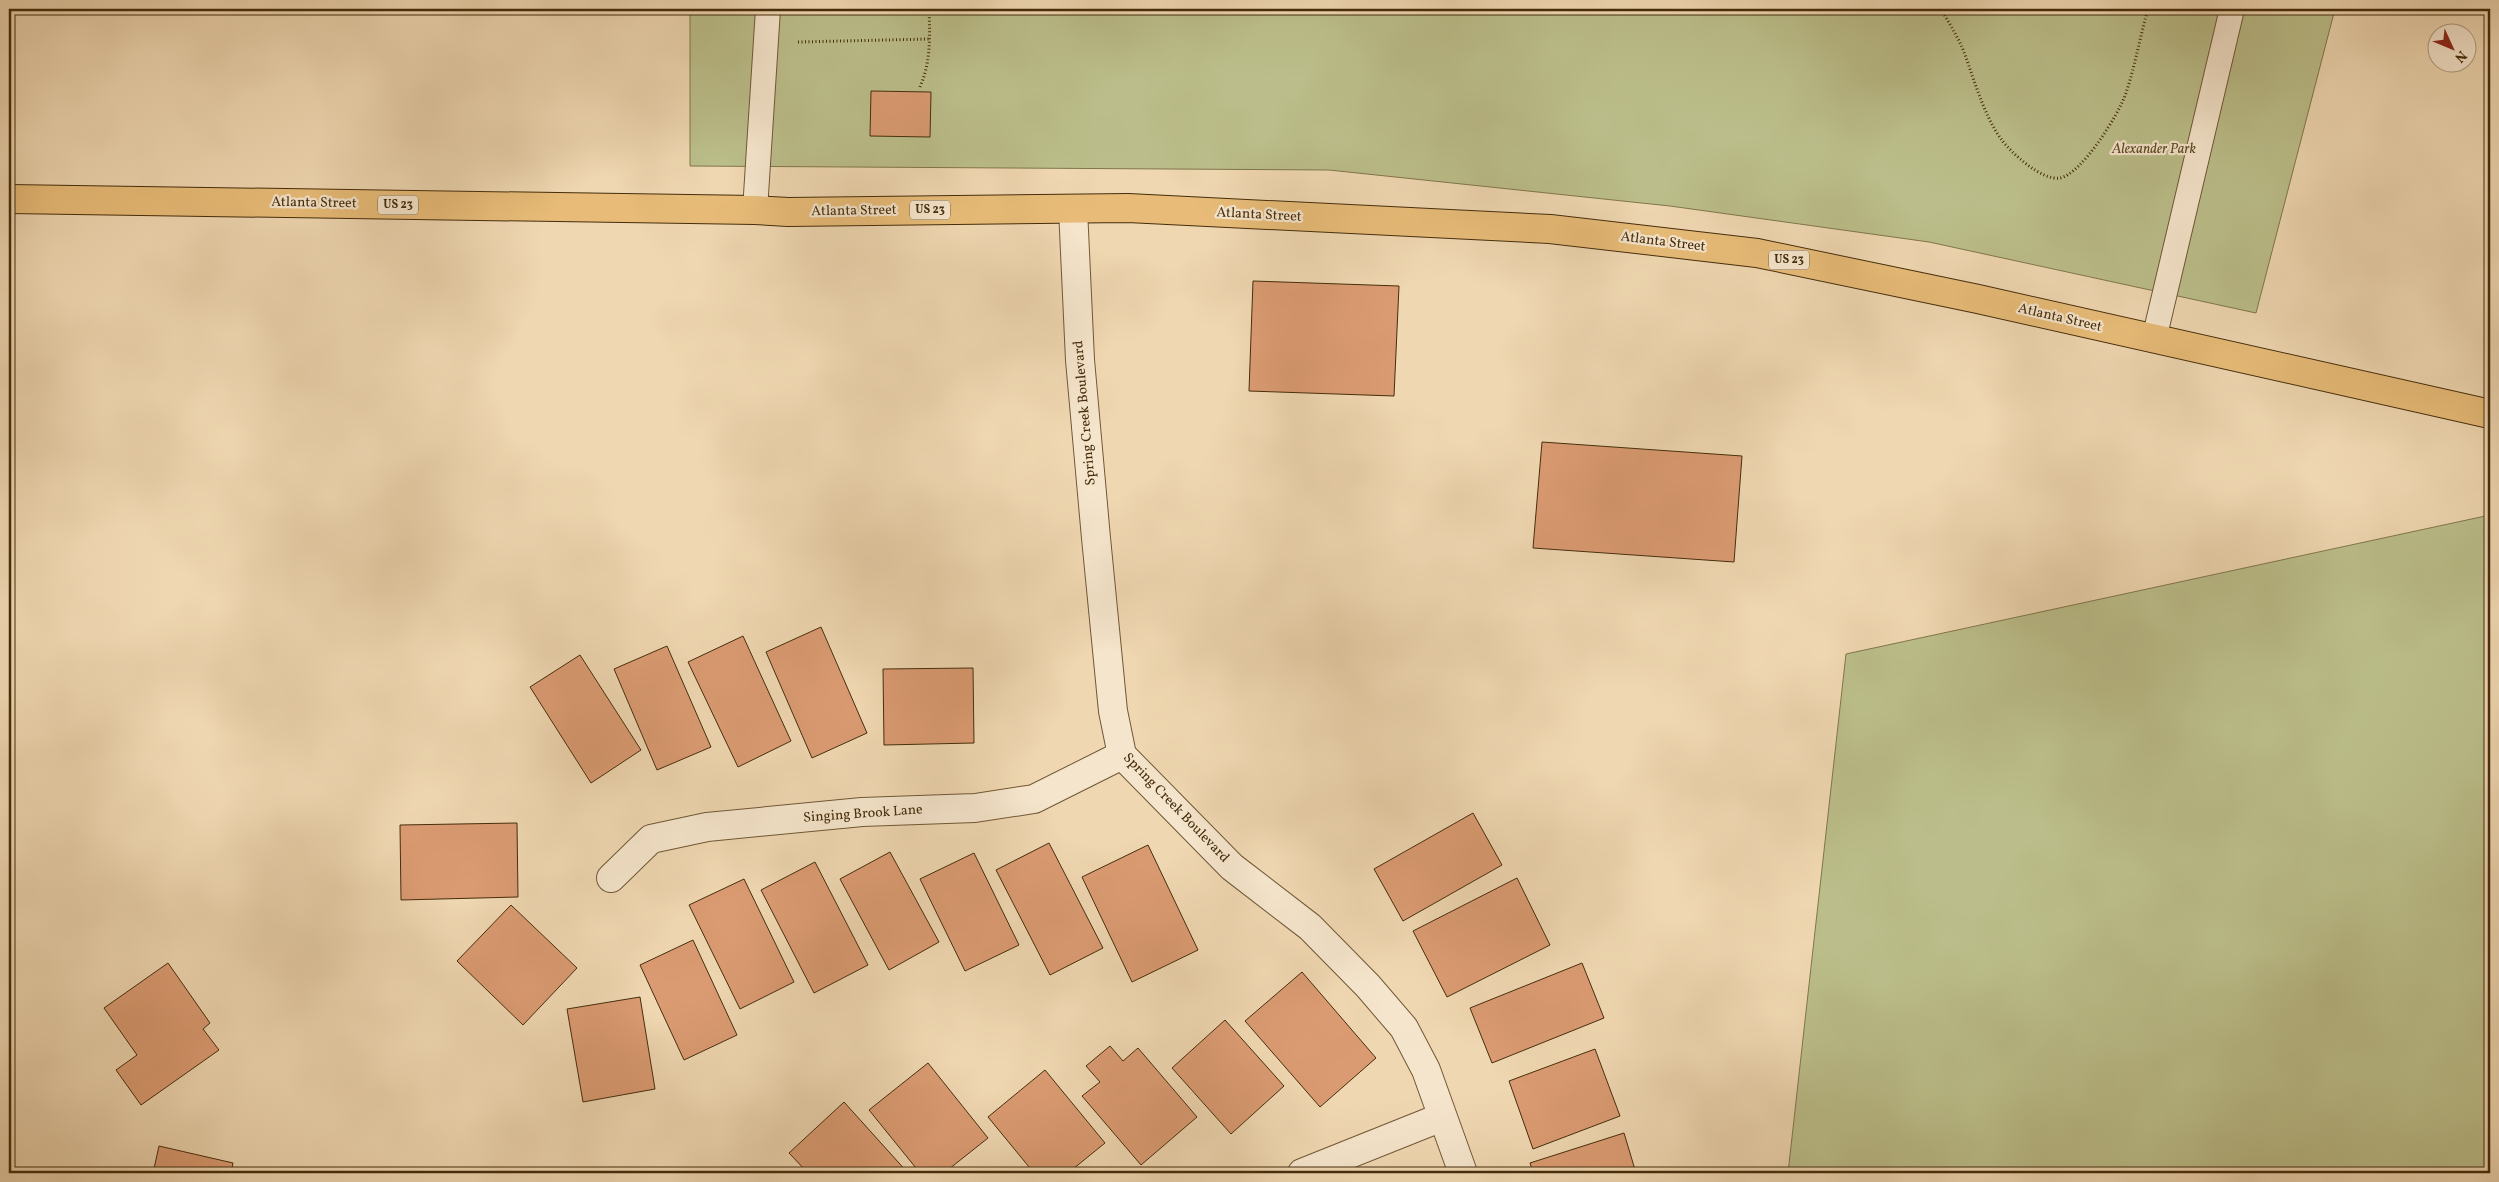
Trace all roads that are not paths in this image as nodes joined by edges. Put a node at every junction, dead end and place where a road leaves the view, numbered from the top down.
1 (768, 9) edge
2 (2232, 9) edge
3 (9, 199) edge
4 (1073, 208) junction
5 (755, 210) junction
6 (2154, 339) junction
7 (2490, 414) edge
8 (1122, 755) junction
9 (611, 878) dead end
10 (1442, 1117) junction
11 (1302, 1173) edge
12 (1463, 1173) edge

1 - 5 lane
2 - 6 lane
3 - 5 main road, Atlanta Street / US 23
4 - 5 main road, Atlanta Street / US 23
4 - 6 main road, Atlanta Street / US 23
4 - 8 street, Spring Creek Boulevard
6 - 7 main road, Atlanta Street / US 23
8 - 9 street, Singing Brook Lane
8 - 10 street, Spring Creek Boulevard
10 - 11 street
10 - 12 street, Spring Creek Boulevard

